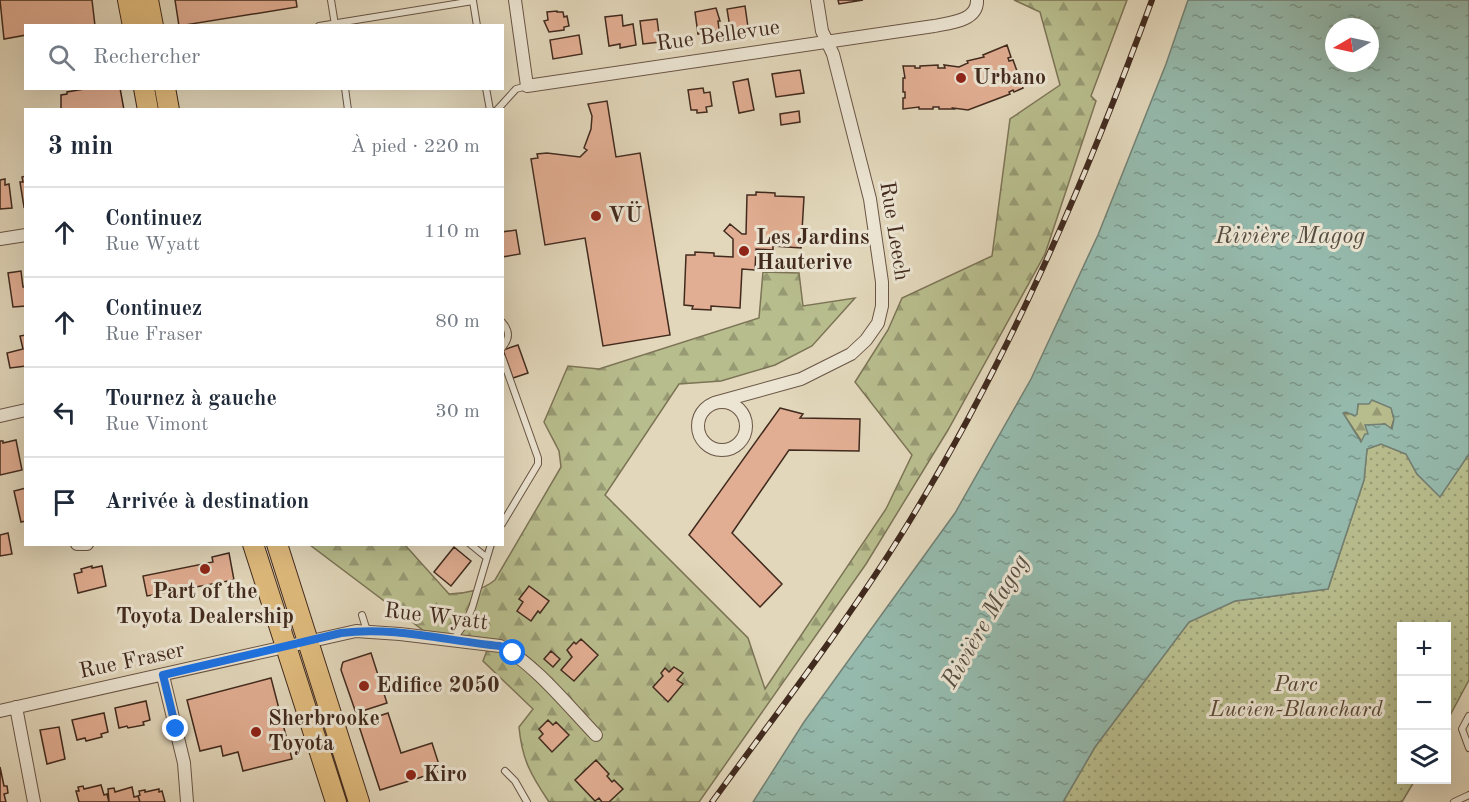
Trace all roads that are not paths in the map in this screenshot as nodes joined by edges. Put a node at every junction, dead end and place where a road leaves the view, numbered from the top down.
1 (128, 0) edge
2 (148, 0) edge
3 (331, 0) edge
4 (515, 0) edge
5 (815, 0) edge
6 (808, 1) edge
7 (977, 2) edge
8 (133, 24) edge
9 (153, 24) edge
10 (335, 24) edge
11 (477, 24) edge
12 (828, 41) junction
13 (527, 86) junction
14 (144, 90) edge
15 (165, 90) edge
16 (345, 90) edge
17 (486, 90) edge
18 (148, 108) edge
19 (170, 108) edge
20 (348, 108) edge
21 (490, 108) edge
22 (499, 108) edge
23 (24, 235) edge
24 (0, 239) edge
25 (504, 325) edge
26 (504, 345) edge
27 (504, 363) edge
28 (714, 403) junction
29 (24, 410) edge
30 (0, 416) edge
31 (504, 521) edge
32 (255, 546) edge
33 (278, 546) edge
34 (472, 546) edge
35 (490, 546) edge
36 (486, 557) junction
37 (362, 615) dead end
38 (367, 631) junction
39 (453, 640) junction
40 (308, 642) junction
41 (287, 647) junction
42 (163, 675) junction
43 (16, 707) junction
44 (0, 711) edge
45 (1469, 716) edge
46 (596, 735) dead end
47 (1469, 748) edge
48 (505, 771) dead end
49 (1469, 795) edge
50 (34, 802) edge
51 (187, 802) edge
52 (336, 802) edge
53 (359, 802) edge
54 (527, 802) edge
55 (1454, 802) edge

1 - 8 main road
2 - 9 main road
3 - 10 lane
4 - 13 street
5 - 6 lane
5 - 12 street, Rue Leech
7 - 12 street, Rue Bellevue
10 - 11 lane
12 - 13 street, Rue Bellevue
12 - 28 street, Rue Leech
13 - 22 lane
14 - 18 main road
15 - 19 main road
16 - 20 lane
17 - 21 lane
23 - 24 street
25 - 26 lane
27 - 31 lane
28 - 28 street
29 - 30 street
32 - 41 main road
33 - 40 main road
34 - 36 lane
35 - 36 lane
36 - 39 lane
37 - 38 lane
38 - 39 street, Rue Wyatt
38 - 40 street, Rue Wyatt
39 - 46 street, Rue Wyatt
40 - 41 street, Rue Fraser
40 - 53 main road
41 - 42 street, Rue Fraser
41 - 52 main road
42 - 43 street, Rue Fraser
42 - 51 street
43 - 44 street, Rue Fraser
43 - 50 street
45 - 47 lane
48 - 54 lane
49 - 55 lane

